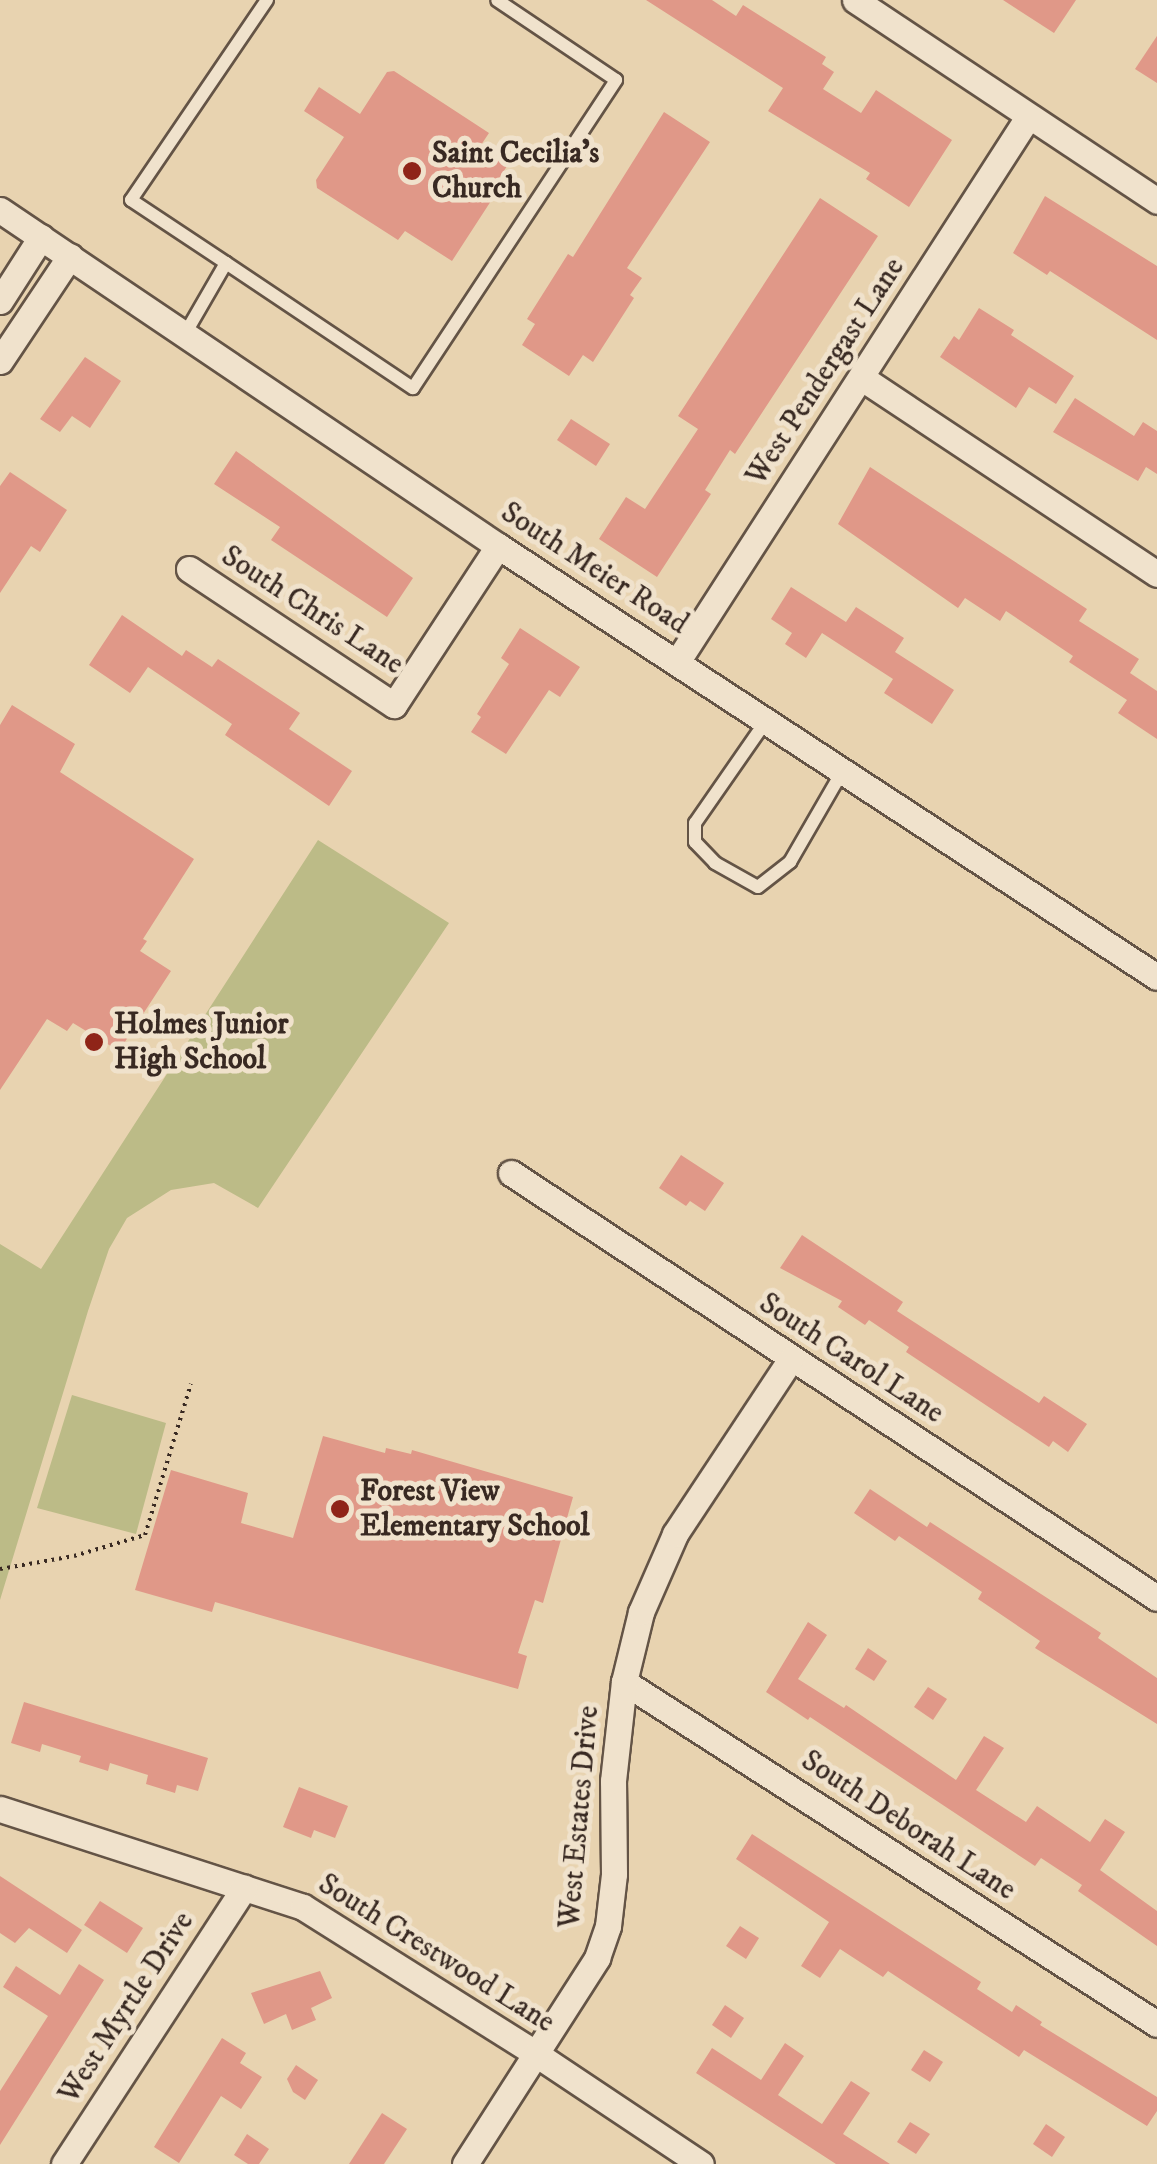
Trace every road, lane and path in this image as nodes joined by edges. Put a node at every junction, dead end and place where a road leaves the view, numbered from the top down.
1 (267, 0) edge
2 (498, 0) edge
3 (855, 0) edge
4 (1028, 117) junction
5 (1157, 201) edge
6 (0, 210) edge
7 (41, 237) junction
8 (70, 256) junction
9 (226, 264) junction
10 (0, 301) edge
11 (185, 334) junction
12 (0, 361) edge
13 (862, 378) junction
14 (498, 546) junction
15 (188, 569) dead end
16 (1157, 574) edge
17 (677, 662) junction
18 (766, 721) junction
19 (842, 772) junction
20 (1157, 977) edge
21 (511, 1173) dead end
22 (791, 1359) junction
23 (192, 1384) dead end
24 (0, 1569) edge
25 (1157, 1598) edge
26 (624, 1682) junction
27 (0, 1809) edge
28 (244, 1888) junction
29 (1157, 2024) edge
30 (536, 2054) junction
31 (64, 2164) edge
32 (465, 2164) edge
33 (701, 2164) edge

1 - 9 lane
2 - 9 lane
3 - 4 street
4 - 5 street
4 - 13 street, West Pendergast Lane
6 - 7 street, South Meier Road
7 - 8 street, South Meier Road
7 - 10 street
8 - 11 street, South Meier Road
8 - 12 street
9 - 11 lane
11 - 14 street, South Meier Road
13 - 16 street
13 - 17 street, West Pendergast Lane
14 - 15 street, South Chris Lane
14 - 17 street, South Meier Road
17 - 18 street, South Meier Road
18 - 19 street, South Meier Road
18 - 19 lane
19 - 20 street, South Meier Road
21 - 22 street, South Carol Lane
22 - 25 street, South Carol Lane
22 - 26 street, West Estates Drive
23 - 24 path
26 - 29 street, South Deborah Lane
26 - 30 street, West Estates Drive
27 - 28 street, South Crestwood Lane
28 - 30 street, South Crestwood Lane
28 - 31 street, West Myrtle Drive
30 - 32 street, West Estates Drive
30 - 33 street, South Crestwood Lane

